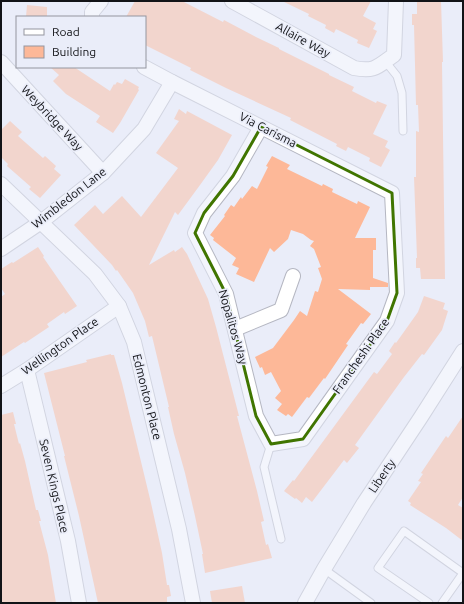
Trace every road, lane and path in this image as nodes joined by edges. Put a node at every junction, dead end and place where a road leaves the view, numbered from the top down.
1 (101, 1) edge
2 (232, 1) edge
3 (396, 1) edge
4 (92, 16) edge
5 (1, 62) edge
6 (381, 64) junction
7 (146, 68) edge
8 (172, 82) junction
9 (262, 127) junction
10 (403, 132) dead end
11 (103, 173) junction
12 (1, 184) edge
13 (392, 193) joint
14 (41, 222) junction
15 (1, 249) edge
16 (293, 276) dead end
17 (119, 306) junction
18 (235, 329) junction
19 (461, 359) edge
20 (27, 370) junction
21 (1, 386) edge
22 (271, 444) junction
23 (281, 539) dead end
24 (324, 569) junction
25 (463, 573) edge
26 (79, 603) edge
27 (193, 603) edge
28 (305, 603) edge
29 (371, 603) edge
30 (429, 603) edge
31 (442, 603) edge

1 - 4 street
2 - 6 street, Allaire Way
3 - 6 street
5 - 11 street, Weybridge Way
6 - 10 lane
7 - 8 street, Via Carisma
8 - 9 street, Via Carisma
8 - 11 street, Wimbledon Lane
9 - 13 street, Via Carisma
9 - 18 street, Nopalitos Way
11 - 14 street, Wimbledon Lane
12 - 14 street, Edmonton Place
13 - 22 street, Francheshi Place
14 - 15 street, Wimbledon Lane
14 - 17 street, Edmonton Place
16 - 18 street
17 - 20 street, Wellington Place
17 - 27 street, Edmonton Place
18 - 22 street, Nopalitos Way
19 - 24 street, Liberty
20 - 21 street, Wellington Place
20 - 26 street, Seven Kings Place
22 - 23 lane
24 - 28 street, Liberty
24 - 29 lane
25 - 30 lane
25 - 31 lane

